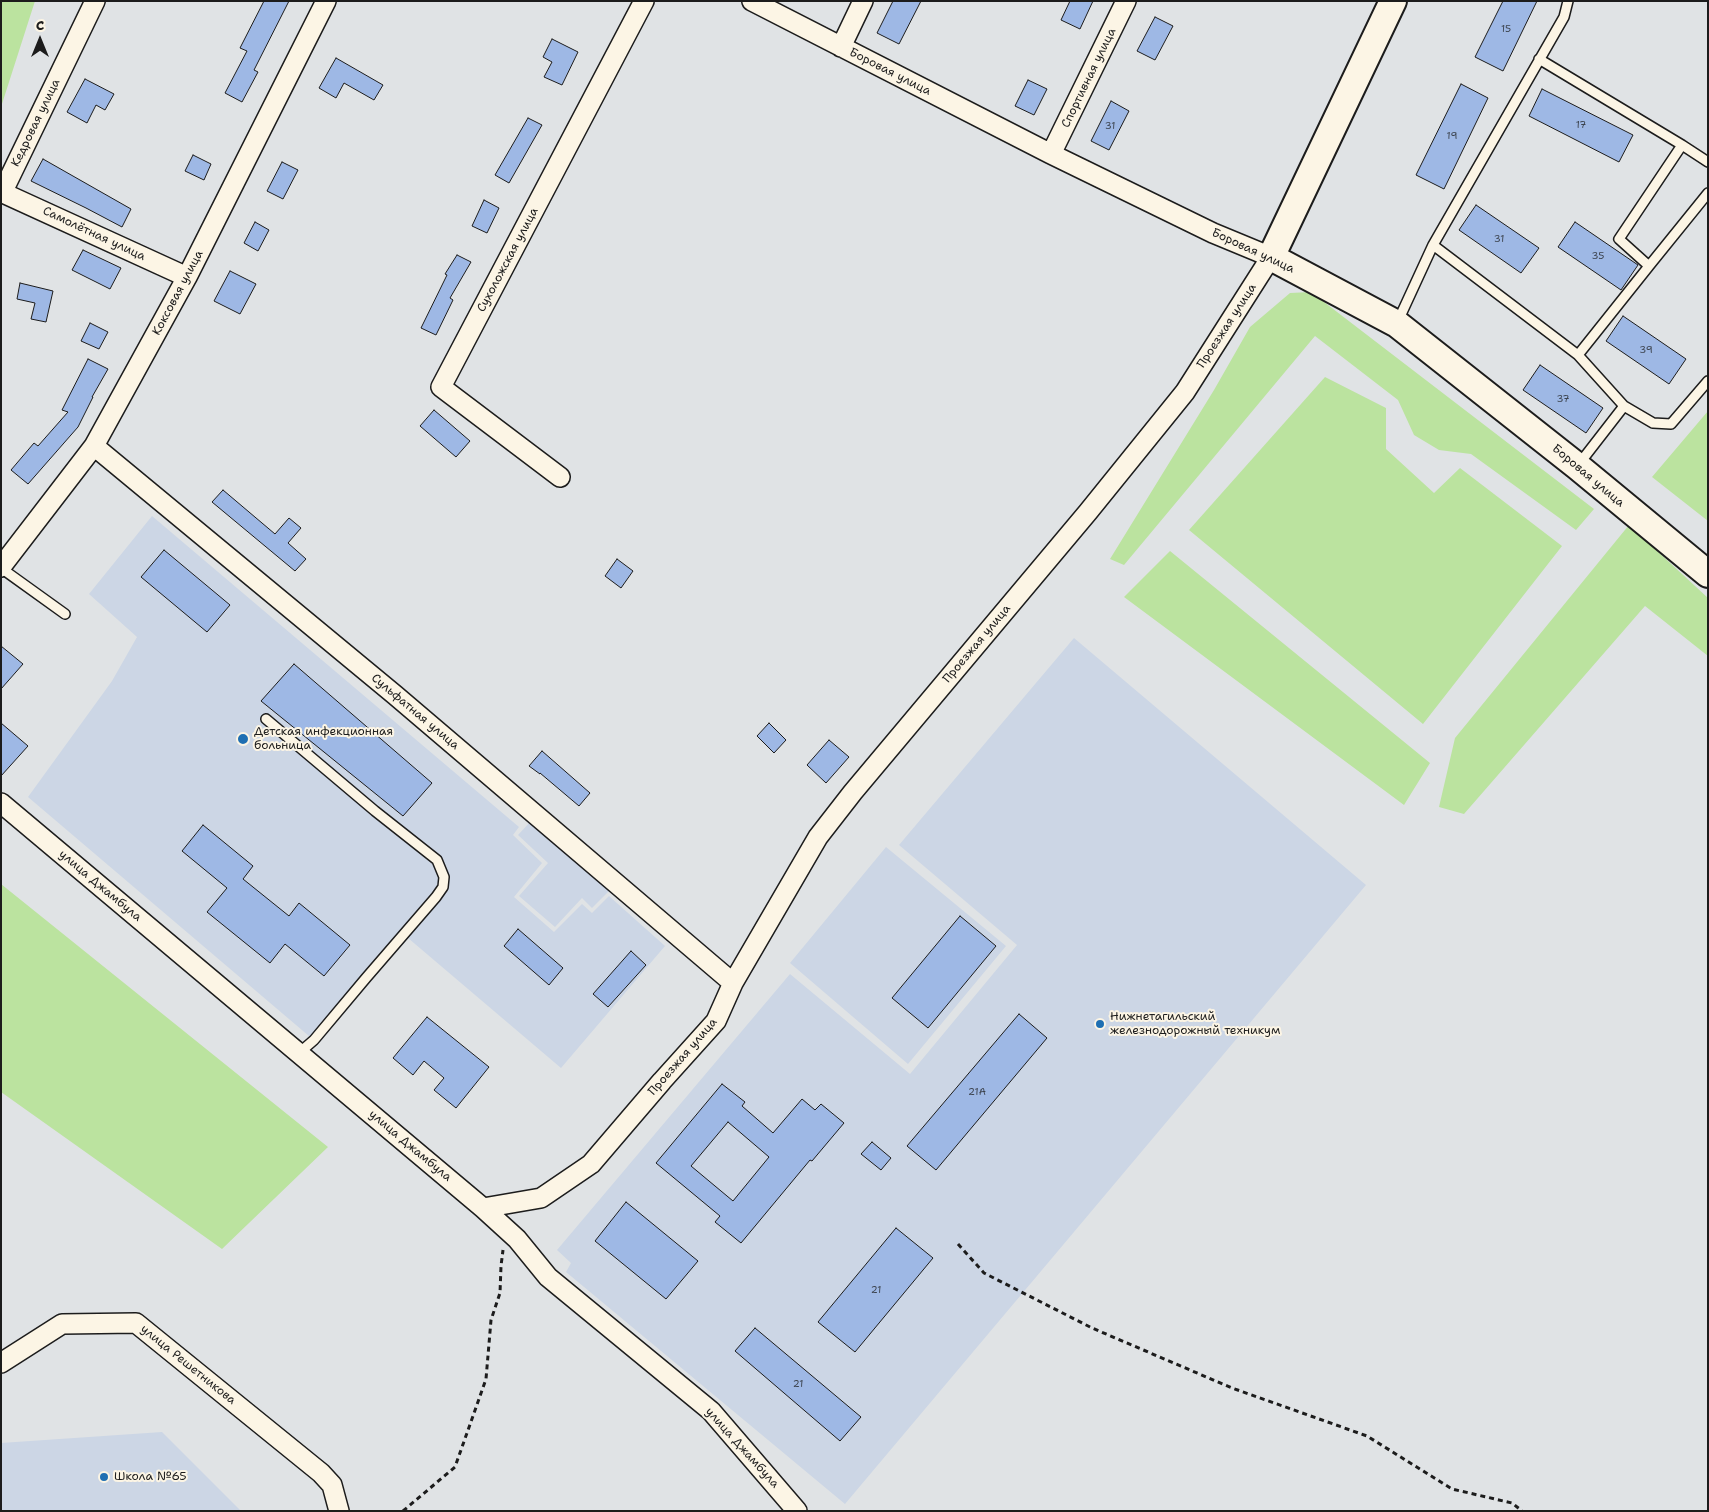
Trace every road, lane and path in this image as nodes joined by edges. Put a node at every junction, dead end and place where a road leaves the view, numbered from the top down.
1 (95, 1) edge
2 (326, 1) edge
3 (644, 1) edge
4 (752, 1) edge
5 (863, 1) edge
6 (1126, 1) edge
7 (1393, 1) edge
8 (1568, 1) edge
9 (841, 47) junction
10 (1540, 59) junction
11 (1682, 145) junction
12 (1051, 154) junction
13 (1708, 162) edge
14 (2, 192) edge
15 (1708, 193) edge
16 (1433, 245) junction
17 (1271, 257) junction
18 (1648, 266) junction
19 (187, 277) junction
20 (1397, 324) junction
21 (1578, 356) junction
22 (1708, 381) edge
23 (1624, 406) junction
24 (94, 446) junction
25 (1577, 466) junction
26 (560, 477) dead end
27 (1, 567) edge
28 (1708, 574) edge
29 (65, 614) dead end
30 (266, 719) dead end
31 (1, 803) edge
32 (733, 983) junction
33 (299, 1053) junction
34 (483, 1208) junction
35 (517, 1239) junction
36 (958, 1244) dead end
37 (1, 1363) edge
38 (338, 1511) edge
39 (403, 1511) edge
40 (798, 1511) edge
41 (1522, 1511) edge

1 - 14 street, Кедровая улица
2 - 19 street, Коксовая улица
3 - 26 street, Сухоложская улица
4 - 9 street, Боровая улица
5 - 9 street
6 - 12 street, Спортивная улица
7 - 17 street, Проезжая улица
8 - 10 lane
9 - 12 street, Боровая улица
10 - 11 lane
10 - 16 lane
11 - 13 lane
11 - 18 lane
12 - 17 street, Боровая улица
14 - 19 street, Самолётная улица
15 - 18 lane
16 - 20 lane
16 - 21 lane
17 - 20 street, Боровая улица
17 - 32 street, Проезжая улица
18 - 21 lane
19 - 24 street, Коксовая улица
20 - 25 street, Боровая улица
21 - 23 lane
22 - 23 lane
23 - 25 lane
24 - 27 street, Коксовая улица
24 - 32 street, Сульфатная улица
25 - 28 street, Боровая улица
27 - 29 lane
30 - 33 lane
31 - 33 street, улица Джамбула
32 - 34 street, Проезжая улица
33 - 34 street, улица Джамбула
34 - 35 street, улица Джамбула
35 - 39 path
35 - 40 street, улица Джамбула
36 - 41 path
37 - 38 street, улица Решетникова

